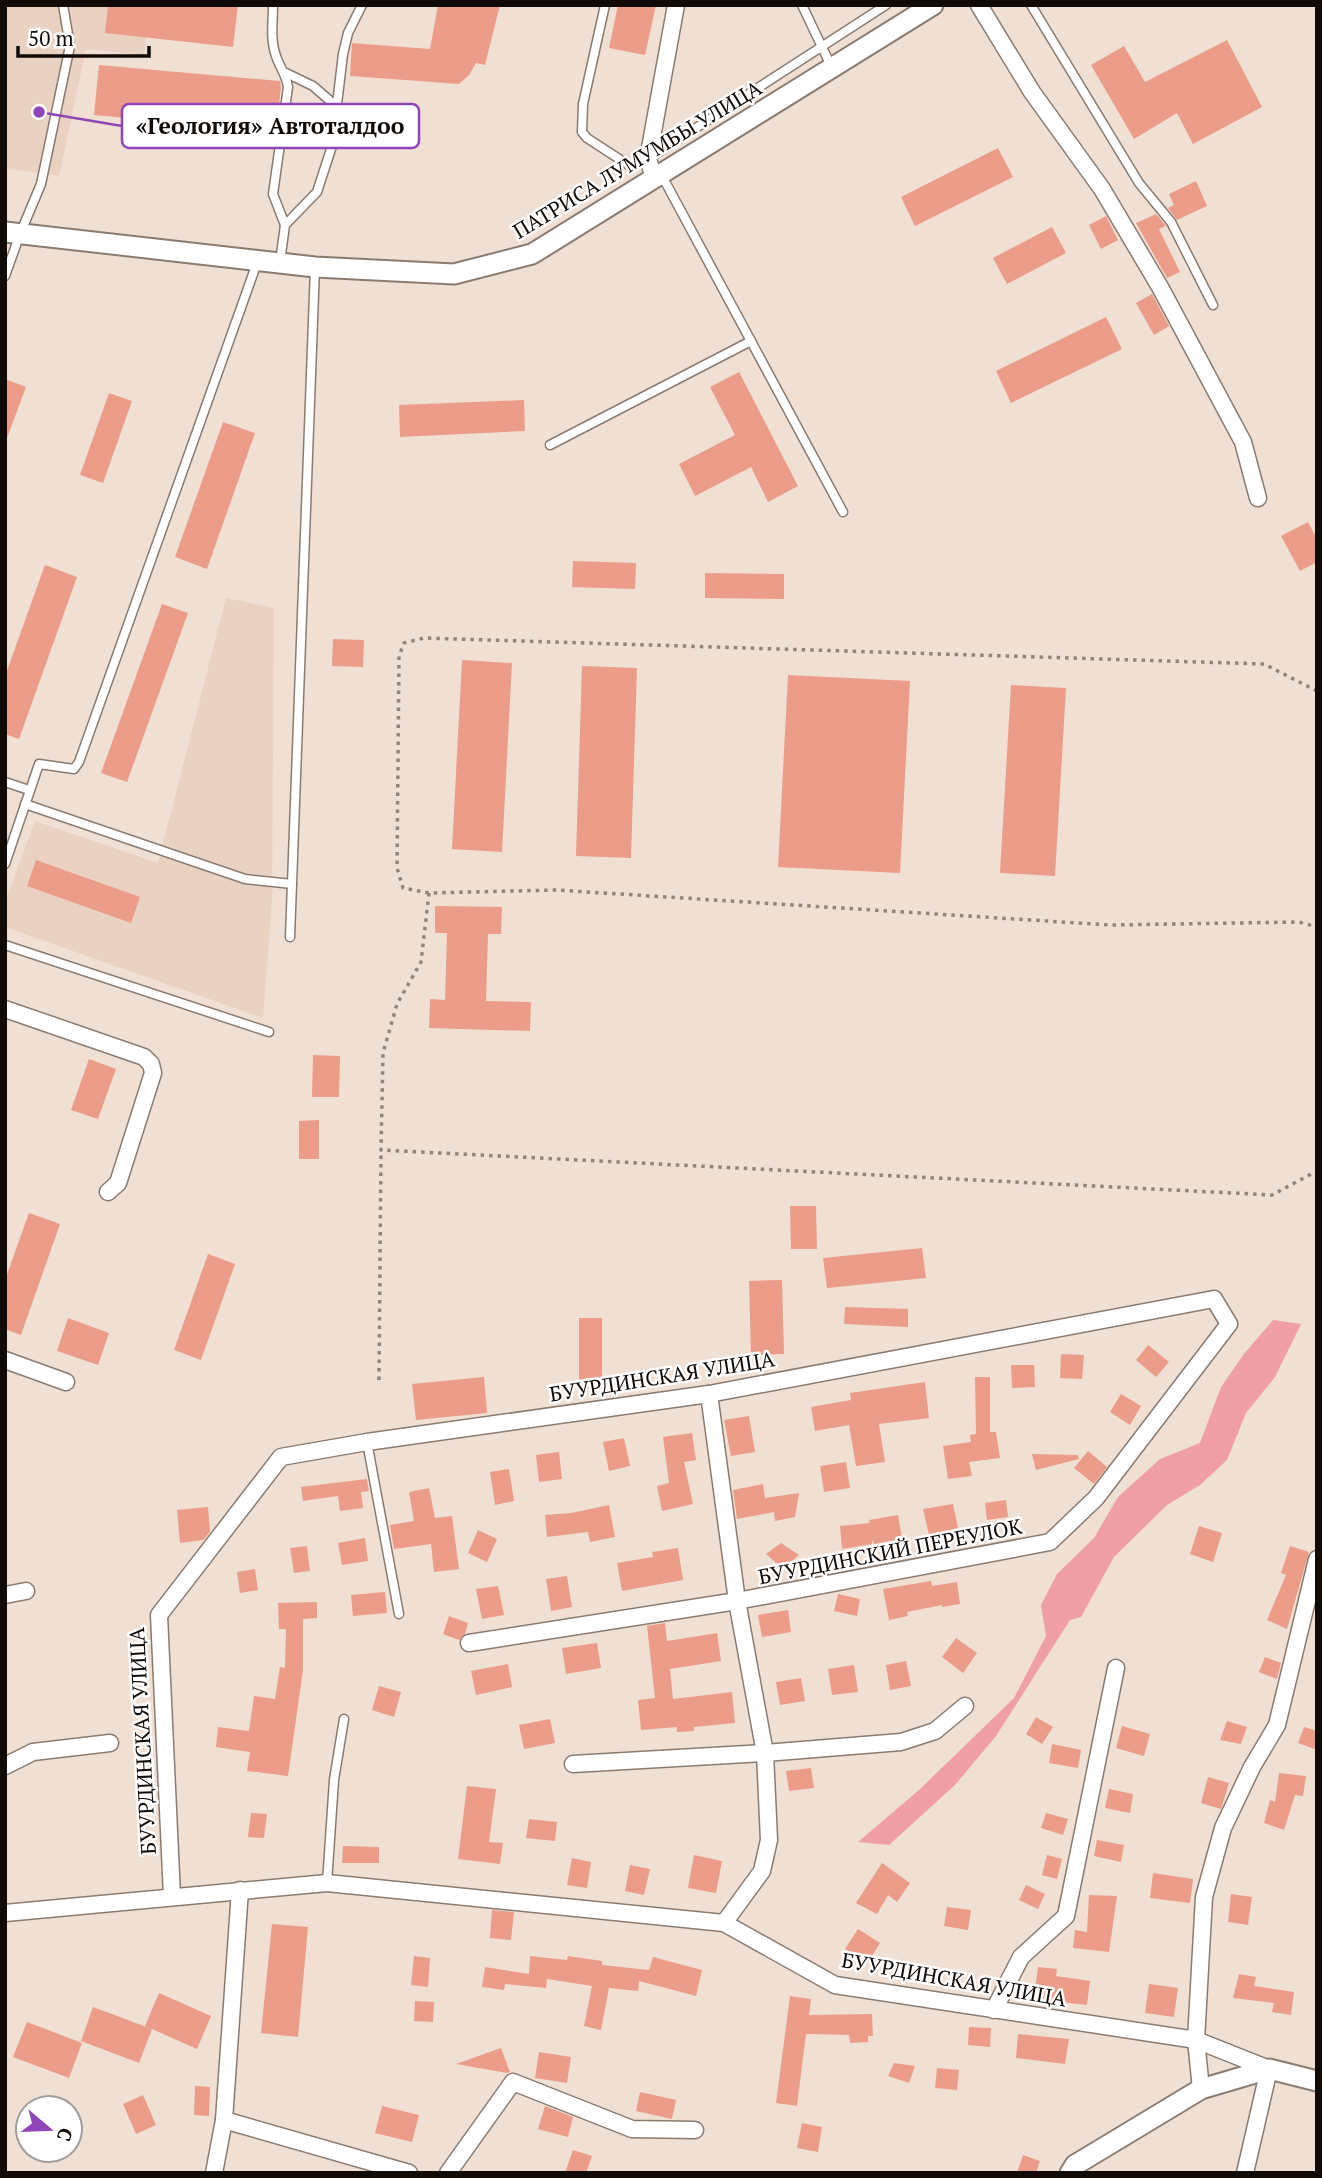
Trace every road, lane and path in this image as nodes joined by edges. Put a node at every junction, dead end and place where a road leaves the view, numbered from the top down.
1 (63, 5) edge
2 (273, 5) edge
3 (362, 5) edge
4 (605, 5) edge
5 (676, 5) edge
6 (802, 5) edge
7 (886, 5) edge
8 (933, 5) edge
9 (979, 5) edge
10 (1031, 5) edge
11 (823, 46) junction
12 (832, 68) junction
13 (286, 73) junction
14 (337, 106) junction
15 (654, 170) junction
16 (285, 225) junction
17 (13, 233) edge
18 (258, 260) junction
19 (280, 262) junction
20 (316, 267) junction
21 (5, 276) edge
22 (1213, 305) dead end
23 (751, 341) junction
24 (550, 445) dead end
25 (1258, 498) dead end
26 (843, 512) dead end
27 (1317, 691) edge
28 (5, 782) edge
29 (29, 790) junction
30 (24, 804) junction
31 (5, 864) edge
32 (292, 884) junction
33 (429, 893) junction
34 (1317, 927) edge
35 (290, 937) dead end
36 (5, 946) edge
37 (5, 1009) edge
38 (269, 1032) dead end
39 (381, 1150) junction
40 (1317, 1171) edge
41 (108, 1192) dead end
42 (5, 1360) edge
43 (379, 1380) dead end
44 (66, 1382) dead end
45 (709, 1394) junction
46 (367, 1442) junction
47 (1050, 1542) joint
48 (1317, 1559) edge
49 (26, 1591) dead end
50 (5, 1595) edge
51 (737, 1601) junction
52 (399, 1614) dead end
53 (469, 1643) dead end
54 (1116, 1668) dead end
55 (965, 1706) dead end
56 (344, 1719) dead end
57 (110, 1743) dead end
58 (765, 1753) junction
59 (573, 1763) dead end
60 (5, 1766) edge
61 (327, 1883) junction
62 (240, 1890) junction
63 (172, 1896) junction
64 (5, 1913) edge
65 (724, 1923) junction
66 (994, 2010) junction
67 (1196, 2040) junction
68 (1269, 2069) junction
69 (1317, 2081) edge
70 (1201, 2090) junction
71 (224, 2120) junction
72 (695, 2130) dead end
73 (214, 2173) edge
74 (409, 2173) edge
75 (448, 2173) edge
76 (1070, 2173) edge
77 (1245, 2173) edge

1 - 17 lane
2 - 13 lane
3 - 14 lane
4 - 15 lane
5 - 15 street
6 - 11 lane
7 - 11 lane
8 - 12 street, ПАТРИСА ЛУМУМБЫ УЛИЦА
9 - 25 street
10 - 22 lane
11 - 12 lane
11 - 15 lane
12 - 15 street, ПАТРИСА ЛУМУМБЫ УЛИЦА
13 - 14 lane
13 - 16 lane
14 - 16 lane
15 - 20 street, ПАТРИСА ЛУМУМБЫ УЛИЦА
15 - 23 lane
16 - 19 lane
17 - 18 street, ПАТРИСА ЛУМУМБЫ УЛИЦА
17 - 21 lane
18 - 19 street, ПАТРИСА ЛУМУМБЫ УЛИЦА
18 - 29 lane
19 - 20 street, ПАТРИСА ЛУМУМБЫ УЛИЦА
20 - 32 lane
23 - 24 lane
23 - 26 lane
27 - 33 path
28 - 29 lane
29 - 30 lane
30 - 31 lane
30 - 32 lane
32 - 35 lane
33 - 34 path
33 - 39 path
36 - 38 lane
37 - 41 street
39 - 40 path
39 - 43 path
42 - 44 street
45 - 46 street, БУУРДИНСКАЯ УЛИЦА
45 - 47 street, БУУРДИНСКАЯ УЛИЦА
45 - 51 street, БУУРДИНСКИЙ ПЕРЕУЛОК
46 - 52 lane
46 - 63 street, БУУРДИНСКАЯ УЛИЦА
47 - 51 street, БУУРДИНСКИЙ ПЕРЕУЛОК
48 - 67 street
49 - 50 street
51 - 53 street, БУУРДИНСКИЙ ПЕРЕУЛОК
51 - 58 street, БУУРДИНСКИЙ ПЕРЕУЛОК
54 - 66 street
55 - 58 street
56 - 61 lane
57 - 60 street
58 - 59 street
58 - 65 street, БУУРДИНСКИЙ ПЕРЕУЛОК
61 - 62 street, БУУРДИНСКАЯ УЛИЦА
61 - 65 street, БУУРДИНСКАЯ УЛИЦА
62 - 63 street, БУУРДИНСКАЯ УЛИЦА
62 - 71 street
63 - 64 street, БУУРДИНСКАЯ УЛИЦА
65 - 66 street, БУУРДИНСКАЯ УЛИЦА
66 - 67 street, БУУРДИНСКАЯ УЛИЦА
67 - 68 street, БУУРДИНСКАЯ УЛИЦА
67 - 70 street
68 - 69 street, БУУРДИНСКАЯ УЛИЦА
68 - 70 street
68 - 77 street
70 - 76 street
71 - 73 street
71 - 74 street
72 - 75 street

